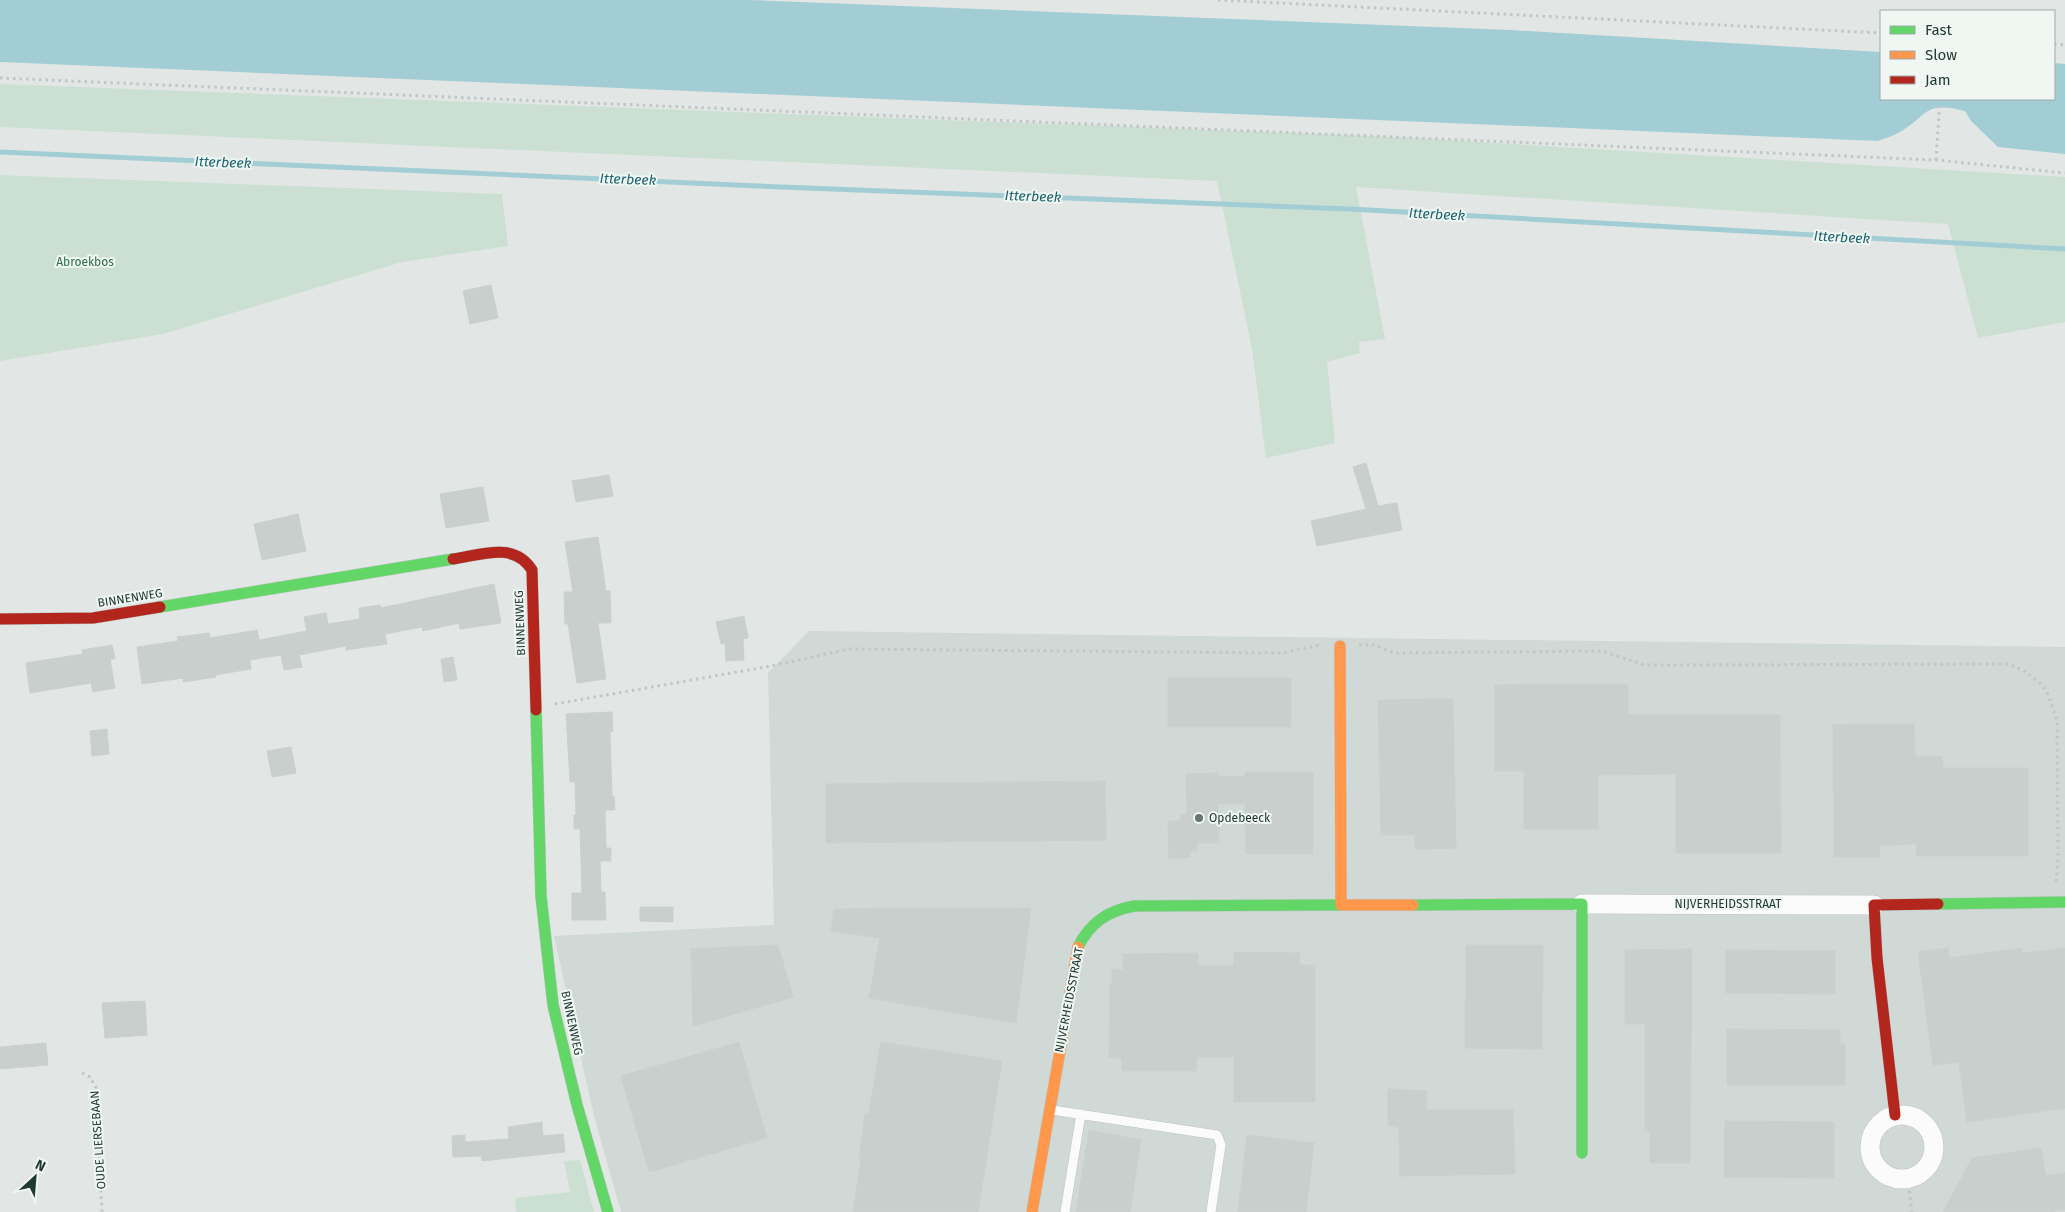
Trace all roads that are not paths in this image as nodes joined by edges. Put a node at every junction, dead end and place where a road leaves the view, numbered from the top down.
1 (0, 620) edge
2 (1340, 646) road end
3 (2065, 902) edge
4 (1340, 904) junction
5 (1582, 904) junction
6 (1874, 905) junction
7 (1049, 1109) junction
8 (1081, 1114) junction
9 (1896, 1115) junction
10 (1582, 1152) dead end
11 (608, 1212) edge
12 (1032, 1212) edge
13 (1065, 1212) edge
14 (1211, 1212) edge

1 - 11 street, BINNENWEG
2 - 4 street
3 - 6 street, NIJVERHEIDSSTRAAT
4 - 5 street, NIJVERHEIDSSTRAAT
4 - 7 street, NIJVERHEIDSSTRAAT
5 - 6 street, NIJVERHEIDSSTRAAT
5 - 10 street
6 - 9 street
7 - 8 lane
7 - 12 street, NIJVERHEIDSSTRAAT
8 - 13 lane
8 - 14 lane
9 - 9 street

